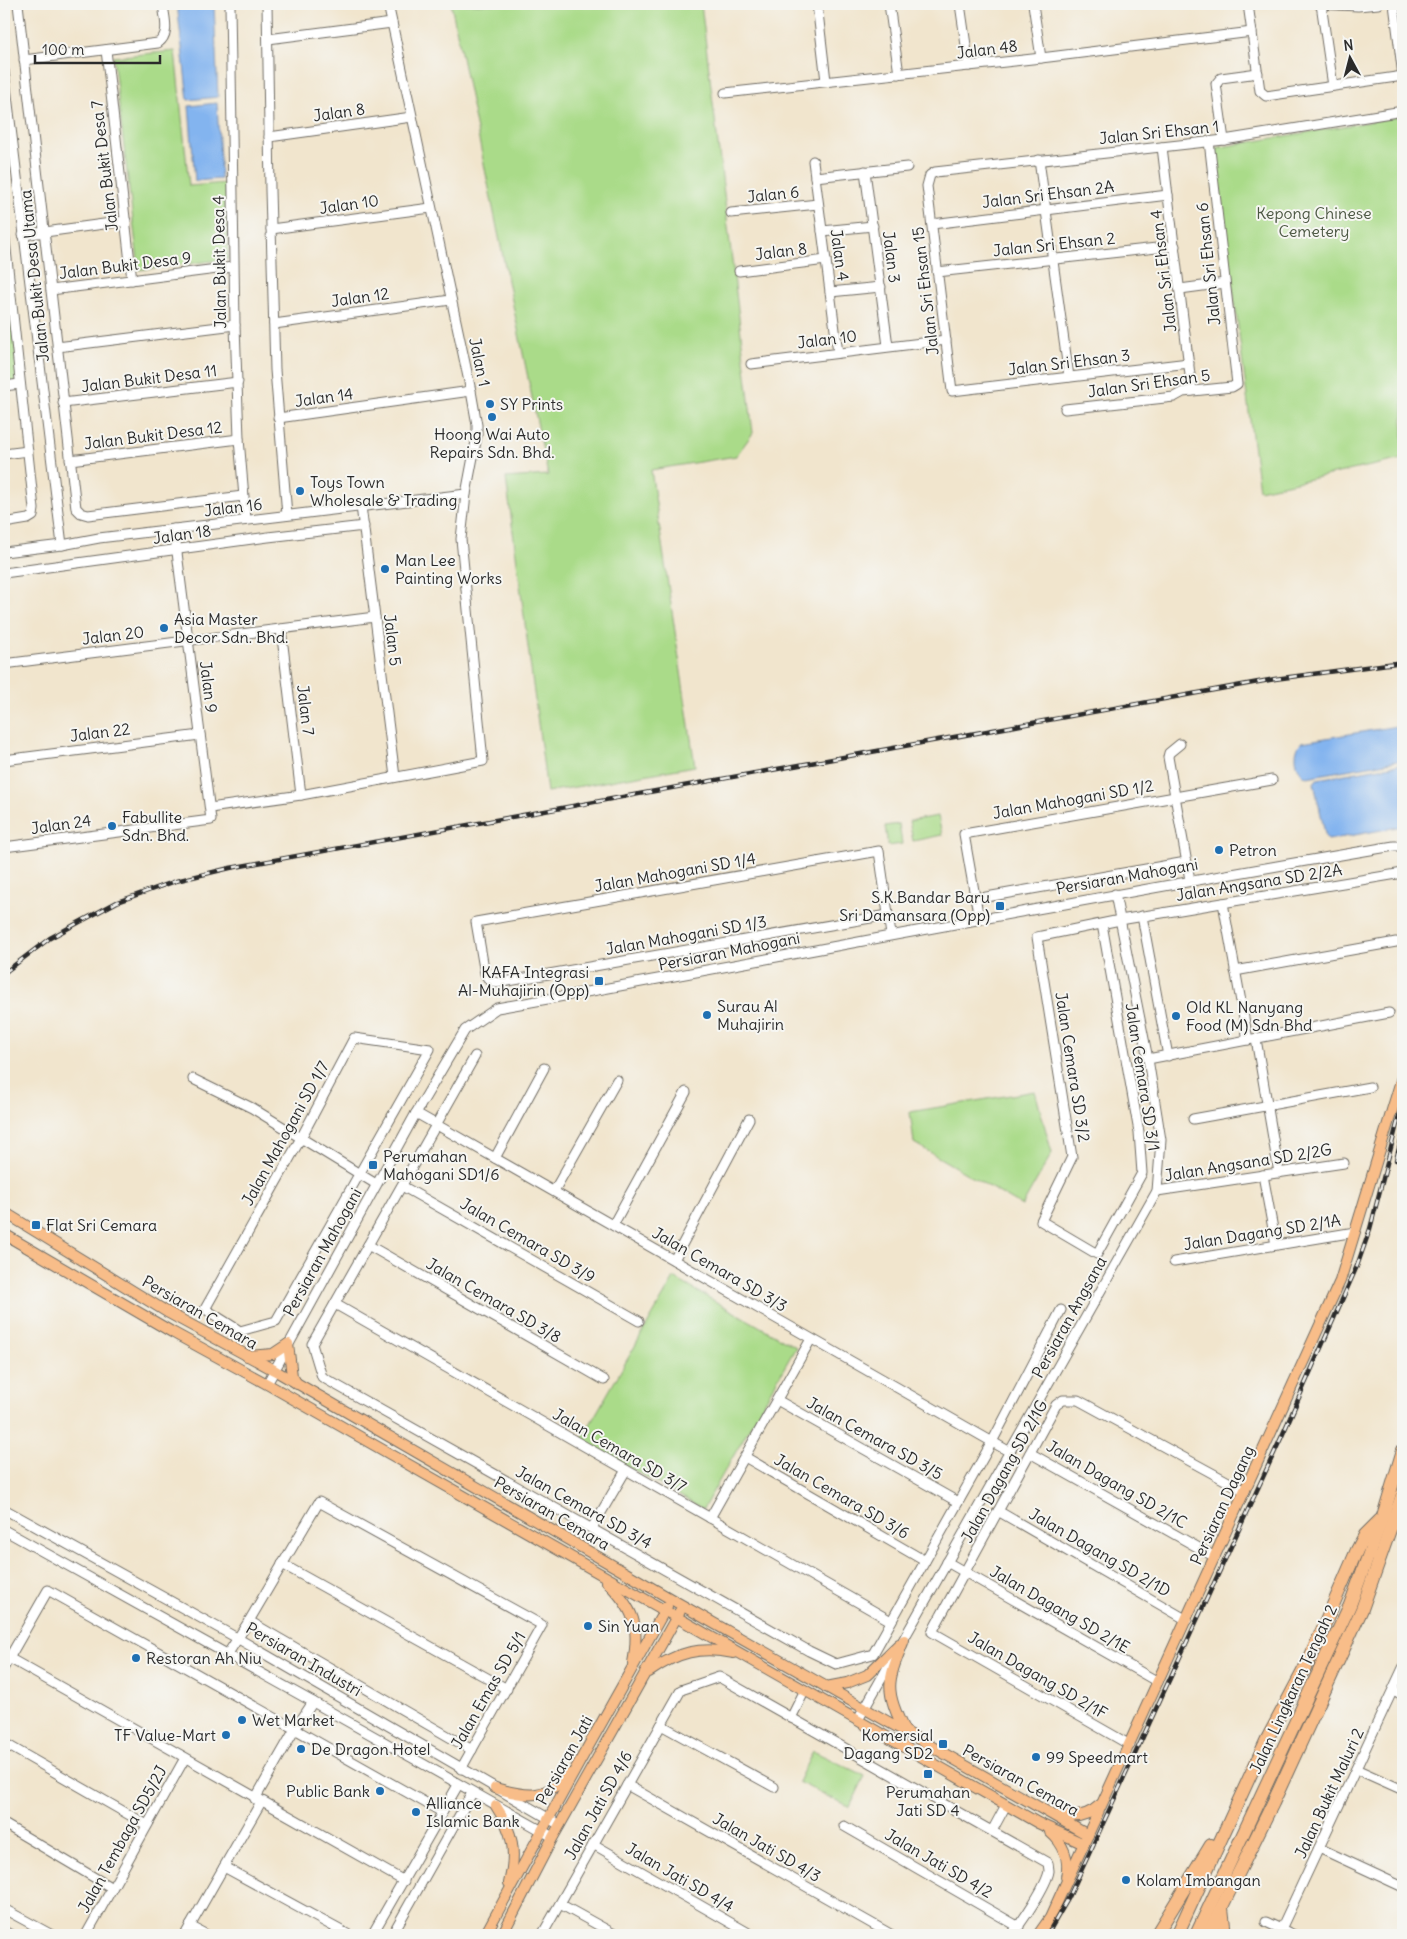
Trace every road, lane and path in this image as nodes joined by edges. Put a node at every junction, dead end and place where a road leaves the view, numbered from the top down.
1 (18, 4) edge
2 (163, 4) edge
3 (230, 4) edge
4 (267, 4) edge
5 (388, 4) edge
6 (817, 4) edge
7 (889, 4) edge
8 (960, 4) edge
9 (1033, 4) edge
10 (1248, 4) edge
11 (1320, 4) edge
12 (1378, 4) edge
13 (1394, 4) edge
14 (392, 23) junction
15 (1252, 32) junction
16 (268, 39) junction
17 (106, 50) junction
18 (1040, 58) junction
19 (24, 60) junction
20 (969, 66) junction
21 (4, 71) edge
22 (1258, 73) junction
23 (899, 74) junction
24 (1403, 76) edge
25 (826, 81) junction
26 (1333, 86) junction
27 (725, 93) dead end
28 (1403, 112) edge
29 (412, 117) junction
30 (269, 137) junction
31 (1224, 140) junction
32 (1210, 141) junction
33 (1162, 146) junction
34 (1039, 160) junction
35 (813, 162) dead end
36 (907, 167) dead end
37 (865, 171) junction
38 (815, 177) junction
39 (927, 186) joint
40 (1168, 195) junction
41 (818, 204) junction
42 (432, 208) junction
43 (1045, 210) junction
44 (731, 213) dead end
45 (126, 221) junction
46 (932, 224) junction
47 (873, 226) junction
48 (271, 229) junction
49 (4, 231) edge
50 (822, 231) junction
51 (45, 232) junction
52 (23, 235) junction
53 (1175, 246) junction
54 (5, 248) edge
55 (826, 260) junction
56 (1052, 260) junction
57 (233, 267) junction
58 (739, 271) dead end
59 (938, 272) junction
60 (132, 280) junction
61 (1225, 283) junction
62 (881, 287) junction
63 (1180, 289) junction
64 (51, 290) junction
65 (830, 292) junction
66 (451, 300) junction
67 (274, 324) junction
68 (235, 325) junction
69 (945, 337) junction
70 (888, 346) junction
71 (57, 347) junction
72 (838, 353) junction
73 (1189, 363) junction
74 (751, 364) dead end
75 (1069, 377) junction
76 (238, 382) junction
77 (20, 384) junction
78 (1237, 384) joint
79 (4, 386) edge
80 (471, 391) junction
81 (952, 391) joint
82 (1192, 391) junction
83 (63, 403) junction
84 (1065, 409) dead end
85 (278, 418) junction
86 (239, 439) junction
87 (28, 451) junction
88 (4, 454) edge
89 (70, 460) junction
90 (466, 494) junction
91 (243, 496) junction
92 (361, 506) junction
93 (287, 515) junction
94 (246, 520) junction
95 (4, 523) edge
96 (364, 526) junction
97 (174, 529) junction
98 (62, 545) junction
99 (177, 550) junction
100 (4, 552) edge
101 (4, 572) edge
102 (375, 617) junction
103 (281, 629) junction
104 (188, 641) junction
105 (4, 664) edge
106 (200, 735) junction
107 (1180, 744) dead end
108 (4, 760) edge
109 (395, 777) junction
110 (1272, 780) dead end
111 (301, 795) junction
112 (1175, 797) junction
113 (210, 808) junction
114 (211, 820) joint
115 (1403, 846) edge
116 (4, 847) edge
117 (1186, 862) junction
118 (1403, 873) edge
119 (1190, 880) junction
120 (1115, 894) junction
121 (975, 900) junction
122 (1223, 903) junction
123 (888, 915) junction
124 (1142, 916) junction
125 (979, 919) junction
126 (1120, 920) junction
127 (1102, 924) junction
128 (891, 935) junction
129 (1037, 937) joint
130 (1396, 942) dead end
131 (1235, 972) junction
132 (489, 980) joint
133 (1389, 1013) dead end
134 (1252, 1039) junction
135 (475, 1056) dead end
136 (1168, 1056) junction
137 (1148, 1060) junction
138 (544, 1068) dead end
139 (1403, 1074) edge
140 (193, 1079) dead end
141 (617, 1080) dead end
142 (1370, 1087) dead end
143 (686, 1092) dead end
144 (1268, 1106) junction
145 (416, 1113) junction
146 (749, 1118) dead end
147 (1193, 1119) dead end
148 (436, 1124) junction
149 (301, 1138) junction
150 (495, 1158) junction
151 (1344, 1163) dead end
152 (1279, 1173) junction
153 (360, 1174) junction
154 (1263, 1175) junction
155 (376, 1184) junction
156 (402, 1186) junction
157 (554, 1191) junction
158 (1157, 1191) junction
159 (4, 1212) edge
160 (613, 1226) junction
161 (1355, 1232) junction
162 (4, 1234) edge
163 (368, 1245) junction
164 (1276, 1245) junction
165 (1096, 1254) joint
166 (674, 1260) junction
167 (1174, 1262) dead end
168 (335, 1304) junction
169 (1061, 1310) dead end
170 (639, 1321) dead end
171 (812, 1339) junction
172 (288, 1344) junction
173 (246, 1356) junction
174 (274, 1370) junction
175 (604, 1380) dead end
176 (267, 1384) junction
177 (298, 1384) junction
178 (777, 1400) junction
179 (995, 1444) junction
180 (1403, 1450) edge
181 (1010, 1452) junction
182 (1030, 1452) junction
183 (745, 1457) junction
184 (626, 1470) junction
185 (1245, 1491) junction
186 (1403, 1494) edge
187 (958, 1502) junction
188 (4, 1509) edge
189 (998, 1511) junction
190 (1383, 1516) junction
191 (710, 1518) junction
192 (592, 1528) junction
193 (4, 1530) edge
194 (1215, 1557) junction
195 (925, 1561) junction
196 (947, 1562) junction
197 (282, 1564) junction
198 (598, 1572) junction
199 (965, 1572) junction
200 (671, 1599) junction
201 (683, 1606) junction
202 (665, 1611) junction
203 (677, 1617) junction
204 (1187, 1620) junction
205 (249, 1621) junction
206 (891, 1621) junction
207 (932, 1632) joint
208 (237, 1638) junction
209 (904, 1640) junction
210 (227, 1654) junction
211 (744, 1656) junction
212 (9, 1658) junction
213 (4, 1667) edge
214 (1403, 1668) edge
215 (632, 1669) junction
216 (645, 1675) junction
217 (1158, 1682) junction
218 (826, 1687) junction
219 (507, 1689) junction
220 (805, 1690) junction
221 (1393, 1691) junction
222 (1403, 1696) edge
223 (313, 1702) junction
224 (865, 1708) junction
225 (791, 1718) junction
226 (858, 1720) junction
227 (661, 1725) junction
228 (295, 1729) junction
229 (905, 1732) junction
230 (4, 1743) edge
231 (1130, 1745) junction
232 (472, 1750) junction
233 (185, 1758) junction
234 (579, 1763) junction
235 (461, 1769) junction
236 (1356, 1769) junction
237 (458, 1785) junction
238 (627, 1785) junction
239 (774, 1787) dead end
240 (496, 1788) junction
241 (1403, 1790) edge
242 (472, 1793) junction
243 (258, 1800) junction
244 (1239, 1801) junction
245 (1103, 1803) junction
246 (1006, 1804) junction
247 (496, 1806) junction
248 (1046, 1811) junction
249 (442, 1812) junction
250 (548, 1819) junction
251 (1038, 1822) junction
252 (4, 1824) edge
253 (147, 1825) junction
254 (560, 1826) junction
255 (844, 1826) dead end
256 (541, 1831) junction
257 (992, 1831) junction
258 (553, 1838) junction
259 (1086, 1840) junction
260 (594, 1844) junction
261 (1319, 1848) junction
262 (224, 1867) junction
263 (404, 1881) junction
264 (1403, 1887) edge
265 (112, 1888) junction
266 (1064, 1888) junction
267 (506, 1896) junction
268 (560, 1904) junction
269 (1222, 1908) junction
270 (4, 1909) edge
271 (510, 1921) junction
272 (1266, 1922) dead end
273 (190, 1926) junction
274 (1019, 1927) junction
275 (1281, 1929) junction
276 (4, 1931) edge
277 (11, 1935) edge
278 (52, 1935) edge
279 (86, 1935) edge
280 (185, 1935) edge
281 (207, 1935) edge
282 (349, 1935) edge
283 (372, 1935) edge
284 (392, 1935) edge
285 (485, 1935) edge
286 (502, 1935) edge
287 (510, 1935) edge
288 (542, 1935) edge
289 (616, 1935) edge
290 (752, 1935) edge
291 (892, 1935) edge
292 (1011, 1935) edge
293 (1038, 1935) edge
294 (1156, 1935) edge
295 (1177, 1935) edge
296 (1196, 1935) edge
297 (1208, 1935) edge
298 (1225, 1935) edge
299 (1294, 1935) edge

1 - 19 street, Jalan Bukit Desa Utama
2 - 17 street
3 - 57 street, Jalan Bukit Desa 4
4 - 16 street
5 - 14 street, Jalan 1
6 - 25 street
7 - 23 street
8 - 20 street
9 - 18 street
10 - 15 street
11 - 12 street
11 - 26 street
13 - 24 street
14 - 16 street
14 - 29 street, Jalan 1
15 - 18 street, Jalan 48
15 - 22 street
16 - 30 street
17 - 19 street
17 - 45 street, Jalan Bukit Desa 7
18 - 20 street, Jalan 48
19 - 51 street, Jalan Bukit Desa Utama
20 - 23 street, Jalan 48
21 - 52 street, Jalan Bukit Desa Utama
22 - 26 street
22 - 31 street
23 - 25 street, Jalan 48
24 - 26 street
25 - 27 street, Jalan 48
28 - 31 street, Jalan Sri Ehsan 1
29 - 30 street, Jalan 8
29 - 42 street, Jalan 1
30 - 48 street
31 - 32 street, Jalan Sri Ehsan 1
32 - 33 street, Jalan Sri Ehsan 1
32 - 61 street, Jalan Sri Ehsan 6
33 - 34 street, Jalan Sri Ehsan 1
33 - 40 street, Jalan Sri Ehsan 4
34 - 39 street, Jalan Sri Ehsan 1
34 - 43 street
35 - 38 street, Jalan 4
36 - 37 street
37 - 38 street
37 - 47 street, Jalan 3
38 - 41 street, Jalan 4
39 - 46 street, Jalan Sri Ehsan 15
40 - 43 street, Jalan Sri Ehsan 2A
40 - 53 street, Jalan Sri Ehsan 4
41 - 44 street, Jalan 6
41 - 50 street, Jalan 4
42 - 48 street, Jalan 10
42 - 66 street, Jalan 1
43 - 46 street, Jalan Sri Ehsan 2A
43 - 56 street
45 - 51 street
45 - 60 street, Jalan Bukit Desa 7
46 - 59 street, Jalan Sri Ehsan 15
47 - 50 street
47 - 62 street, Jalan 3
48 - 67 street
49 - 54 street
50 - 55 street, Jalan 4
51 - 52 street
51 - 64 street, Jalan Bukit Desa Utama
52 - 98 street, Jalan Bukit Desa Utama
53 - 56 street, Jalan Sri Ehsan 2
53 - 63 street, Jalan Sri Ehsan 4
54 - 77 street
55 - 58 street, Jalan 8
55 - 65 street, Jalan 4
56 - 59 street, Jalan Sri Ehsan 2
56 - 75 street
57 - 60 street, Jalan Bukit Desa 9
57 - 68 street, Jalan Bukit Desa 4
59 - 69 street, Jalan Sri Ehsan 15
60 - 64 street, Jalan Bukit Desa 9
61 - 63 street
61 - 78 street, Jalan Sri Ehsan 6
62 - 65 street
62 - 70 street, Jalan 3
63 - 73 street, Jalan Sri Ehsan 4
64 - 71 street, Jalan Bukit Desa Utama
65 - 72 street, Jalan 4
66 - 67 street, Jalan 12
66 - 80 street, Jalan 1
67 - 85 street
68 - 71 street
68 - 76 street, Jalan Bukit Desa 4
69 - 70 street, Jalan 10
69 - 81 street, Jalan Sri Ehsan 15
70 - 72 street, Jalan 10
71 - 83 street, Jalan Bukit Desa Utama
72 - 74 street, Jalan 10
73 - 75 street, Jalan Sri Ehsan 3
73 - 82 street, Jalan Sri Ehsan 4
75 - 81 street, Jalan Sri Ehsan 3
76 - 83 street, Jalan Bukit Desa 11
76 - 86 street, Jalan Bukit Desa 4
77 - 79 street
77 - 87 street
78 - 82 street, Jalan Sri Ehsan 5
80 - 85 street, Jalan 14
80 - 90 street, Jalan 1
82 - 84 street, Jalan Sri Ehsan 5
83 - 89 street, Jalan Bukit Desa Utama
85 - 93 street, Jalan 14
86 - 89 street, Jalan Bukit Desa 12
86 - 91 street, Jalan Bukit Desa 4
87 - 88 street
87 - 95 street
89 - 91 street, Jalan Bukit Desa Utama
90 - 92 street, Jalan 16
90 - 109 street, Jalan 1
91 - 94 street, Jalan Bukit Desa 4
92 - 93 street, Jalan 16
92 - 96 street, Jalan 5
93 - 94 street, Jalan 16
94 - 97 street, Jalan 16
96 - 99 street, Jalan 18
96 - 102 street, Jalan 5
97 - 98 street, Jalan 16
97 - 99 street, Jalan 9
98 - 100 street, Jalan 16
99 - 101 street, Jalan 18
99 - 104 street, Jalan 9
102 - 103 street, Jalan 20
102 - 109 street, Jalan 5
103 - 104 street, Jalan 20
103 - 111 street, Jalan 7
104 - 105 street, Jalan 20
104 - 106 street, Jalan 9
106 - 108 street, Jalan 22
106 - 113 street, Jalan 9
107 - 112 street
109 - 111 street
110 - 112 street, Jalan Mahogani SD 1/2
111 - 113 street
112 - 117 street
112 - 121 street, Jalan Mahogani SD 1/2
113 - 114 street, Jalan 9
114 - 116 street, Jalan 24
115 - 119 street, Persiaran Mahogani
117 - 119 street
117 - 121 street
118 - 122 street, Jalan Angsana SD 2/2A
119 - 120 street, Persiaran Mahogani
120 - 125 street, Persiaran Mahogani
120 - 126 street, Persiaran Angsana
121 - 125 street, Jalan Mahogani SD 1/2
122 - 124 street, Jalan Angsana SD 2/2A
122 - 131 street
123 - 128 street
123 - 132 street, Jalan Mahogani SD 1/3
123 - 132 street, Jalan Mahogani SD 1/4
124 - 126 street, Jalan Angsana SD 2/2A
124 - 136 street
125 - 128 street, Persiaran Mahogani
126 - 127 street, Jalan Angsana SD 2/2A
126 - 137 street, Persiaran Angsana
127 - 129 street, Jalan Angsana SD 2/2A
127 - 165 street, Jalan Cemara SD 3/1
128 - 145 street, Persiaran Mahogani
129 - 165 street, Jalan Cemara SD 3/2
130 - 131 street
131 - 134 street
133 - 134 street
134 - 136 street
134 - 144 street
135 - 148 street, Jalan Cemara SD 3/4
136 - 137 street
137 - 158 street, Persiaran Angsana
138 - 150 street
139 - 161 main road, Persiaran Dagang
140 - 149 street
141 - 157 street
142 - 144 street
143 - 160 street
144 - 147 street
144 - 152 street
145 - 148 street, Jalan Cemara SD 3/3
145 - 155 street, Persiaran Mahogani
146 - 166 street
148 - 150 street, Jalan Cemara SD 3/3
148 - 156 street, Jalan Cemara SD 3/4
149 - 153 street
149 - 153 street, Jalan Mahogani SD 1/7
149 - 153 street, Jalan Mahogani SD 1/7
150 - 157 street, Jalan Cemara SD 3/3
151 - 152 street, Jalan Angsana SD 2/2G
152 - 154 street, Jalan Angsana SD 2/2G
153 - 155 street
154 - 158 street, Jalan Angsana SD 2/2G
154 - 164 street
155 - 172 street, Persiaran Mahogani
156 - 163 street, Jalan Cemara SD 3/4
156 - 170 street, Jalan Cemara SD 3/9
157 - 160 street, Jalan Cemara SD 3/3
158 - 181 street, Persiaran Angsana
159 - 173 main road, Persiaran Cemara
160 - 166 street, Jalan Cemara SD 3/3
161 - 164 street, Jalan Dagang SD 2/1A
161 - 185 main road, Persiaran Dagang
162 - 176 main road, Persiaran Cemara
163 - 168 street, Jalan Cemara SD 3/4
163 - 175 street, Jalan Cemara SD 3/8
164 - 167 street, Jalan Dagang SD 2/1A
166 - 171 street, Jalan Cemara SD 3/3
168 - 184 street, Jalan Cemara SD 3/7
168 - 192 street, Jalan Cemara SD 3/4
169 - 179 street, Jalan Cemara SD 3/4
171 - 178 street
171 - 179 street, Jalan Cemara SD 3/3
172 - 173 main road
172 - 174 street, Persiaran Mahogani
172 - 177 main road
173 - 174 main road, Persiaran Cemara
174 - 176 street, Persiaran Mahogani
174 - 177 main road, Persiaran Cemara
176 - 198 main road, Persiaran Cemara
177 - 200 main road, Persiaran Cemara
178 - 183 street
178 - 187 street, Jalan Cemara SD 3/5
179 - 181 street, Jalan Cemara SD 3/3
179 - 187 street, Jalan Cemara SD 3/4
180 - 190 highway, Jalan Lingkaran Tengah 2
181 - 196 street, Persiaran Angsana
182 - 185 street, Jalan Dagang SD 2/1G
182 - 189 street, Jalan Dagang SD 2/1G
182 - 194 street, Jalan Dagang SD 2/1C
183 - 191 street
183 - 195 street, Jalan Cemara SD 3/6
184 - 191 street, Jalan Cemara SD 3/7
184 - 192 street
185 - 194 main road, Persiaran Dagang
186 - 269 highway, Jalan Lingkaran Tengah 2
187 - 195 street, Jalan Cemara SD 3/4
188 - 208 street, Persiaran Industri
189 - 199 street, Jalan Dagang SD 2/1G
189 - 204 street, Jalan Dagang SD 2/1D
190 - 244 highway
190 - 296 highway, Jalan Lingkaran Tengah 2
191 - 206 street, Jalan Cemara SD 3/7
192 - 206 street, Jalan Cemara SD 3/4
193 - 210 street, Persiaran Industri
194 - 204 main road, Persiaran Dagang
195 - 206 street, Jalan Cemara SD 3/4
196 - 199 street, Jalan Dagang SD 2/1E
196 - 209 street, Persiaran Angsana
197 - 205 street
197 - 219 street
197 - 219 street, Jalan Emas SD 5/1
198 - 202 main road, Persiaran Cemara
198 - 215 main road
199 - 207 street, Jalan Dagang SD 2/1G
199 - 217 street, Jalan Dagang SD 2/1E
200 - 201 main road, Persiaran Cemara
200 - 202 main road, Persiaran Jati
201 - 203 main road, Persiaran Jati
201 - 218 main road, Persiaran Cemara
202 - 203 main road, Persiaran Cemara
202 - 215 main road, Persiaran Jati
203 - 211 main road, Persiaran Cemara
203 - 216 main road, Persiaran Jati
204 - 217 main road, Persiaran Dagang
205 - 208 street
205 - 232 street
207 - 231 street, Jalan Dagang SD 2/1F
208 - 210 street
208 - 235 street, Persiaran Industri
209 - 218 main road
209 - 224 street, Persiaran Angsana
209 - 229 main road
210 - 223 street, Persiaran Industri
211 - 216 main road
211 - 220 main road, Persiaran Cemara
212 - 213 street
212 - 228 street
212 - 233 street
214 - 221 street, Jalan Bukit Maluri 2
215 - 234 main road, Persiaran Jati
216 - 254 main road, Persiaran Jati
217 - 231 main road, Persiaran Dagang
218 - 224 main road, Persiaran Cemara
219 - 232 street, Jalan Emas SD 5/1
220 - 225 street
220 - 226 main road, Persiaran Cemara
221 - 222 street
221 - 236 street, Jalan Bukit Maluri 2
223 - 228 street
223 - 237 street, Persiaran Industri
224 - 226 street, Persiaran Angsana
224 - 229 main road, Persiaran Cemara
225 - 227 street, Jalan Jati SD 4/6
225 - 257 street
226 - 246 main road, Persiaran Cemara
227 - 238 street, Jalan Jati SD 4/6
227 - 239 street
228 - 243 street
228 - 249 street
229 - 248 main road, Persiaran Cemara
230 - 253 street
231 - 245 main road, Persiaran Dagang
232 - 235 street, Jalan Emas SD 5/1
233 - 243 street
233 - 253 street, Jalan Tembaga SD5/2J
234 - 240 main road
234 - 250 main road, Persiaran Jati
235 - 240 street, Persiaran Industri
236 - 241 street
236 - 261 street, Jalan Bukit Maluri 2
237 - 242 street, Persiaran Industri
237 - 249 street
238 - 260 street, Jalan Jati SD 4/6
238 - 291 street, Jalan Jati SD 4/3
240 - 250 street, Persiaran Industri
242 - 247 street, Persiaran Industri
242 - 284 street
243 - 262 street
243 - 263 street
244 - 294 highway
244 - 295 highway
245 - 248 main road
245 - 259 main road, Persiaran Dagang
246 - 251 main road, Persiaran Cemara
246 - 257 street
247 - 256 street, Persiaran Industri
247 - 267 main road
248 - 259 main road, Persiaran Cemara
249 - 263 street
250 - 254 street, Persiaran Industri
250 - 256 main road, Persiaran Jati
251 - 259 main road, Persiaran Cemara
251 - 266 main road
252 - 265 street
253 - 265 street, Jalan Tembaga SD5/2J
254 - 258 main road, Persiaran Jati
255 - 274 street, Jalan Jati SD 4/2
256 - 258 street, Persiaran Industri
256 - 267 main road, Persiaran Jati
257 - 274 street
258 - 271 main road, Persiaran Jati
259 - 266 main road, Persiaran Dagang
260 - 268 street, Jalan Jati SD 4/6
260 - 290 street, Jalan Jati SD 4/4
261 - 264 street
261 - 275 street, Jalan Bukit Maluri 2
262 - 273 street
262 - 282 street
263 - 283 street
265 - 279 street, Jalan Tembaga SD5/2J
266 - 293 main road, Persiaran Dagang
267 - 285 main road, Persiaran Jati
268 - 288 street, Jalan Jati SD 4/6
268 - 289 street
269 - 297 highway, Jalan Lingkaran Tengah 2
269 - 298 highway
270 - 278 street
271 - 286 main road, Persiaran Jati
271 - 287 main road
272 - 275 street
273 - 280 street
273 - 281 street
274 - 292 street
275 - 299 street
276 - 277 street

